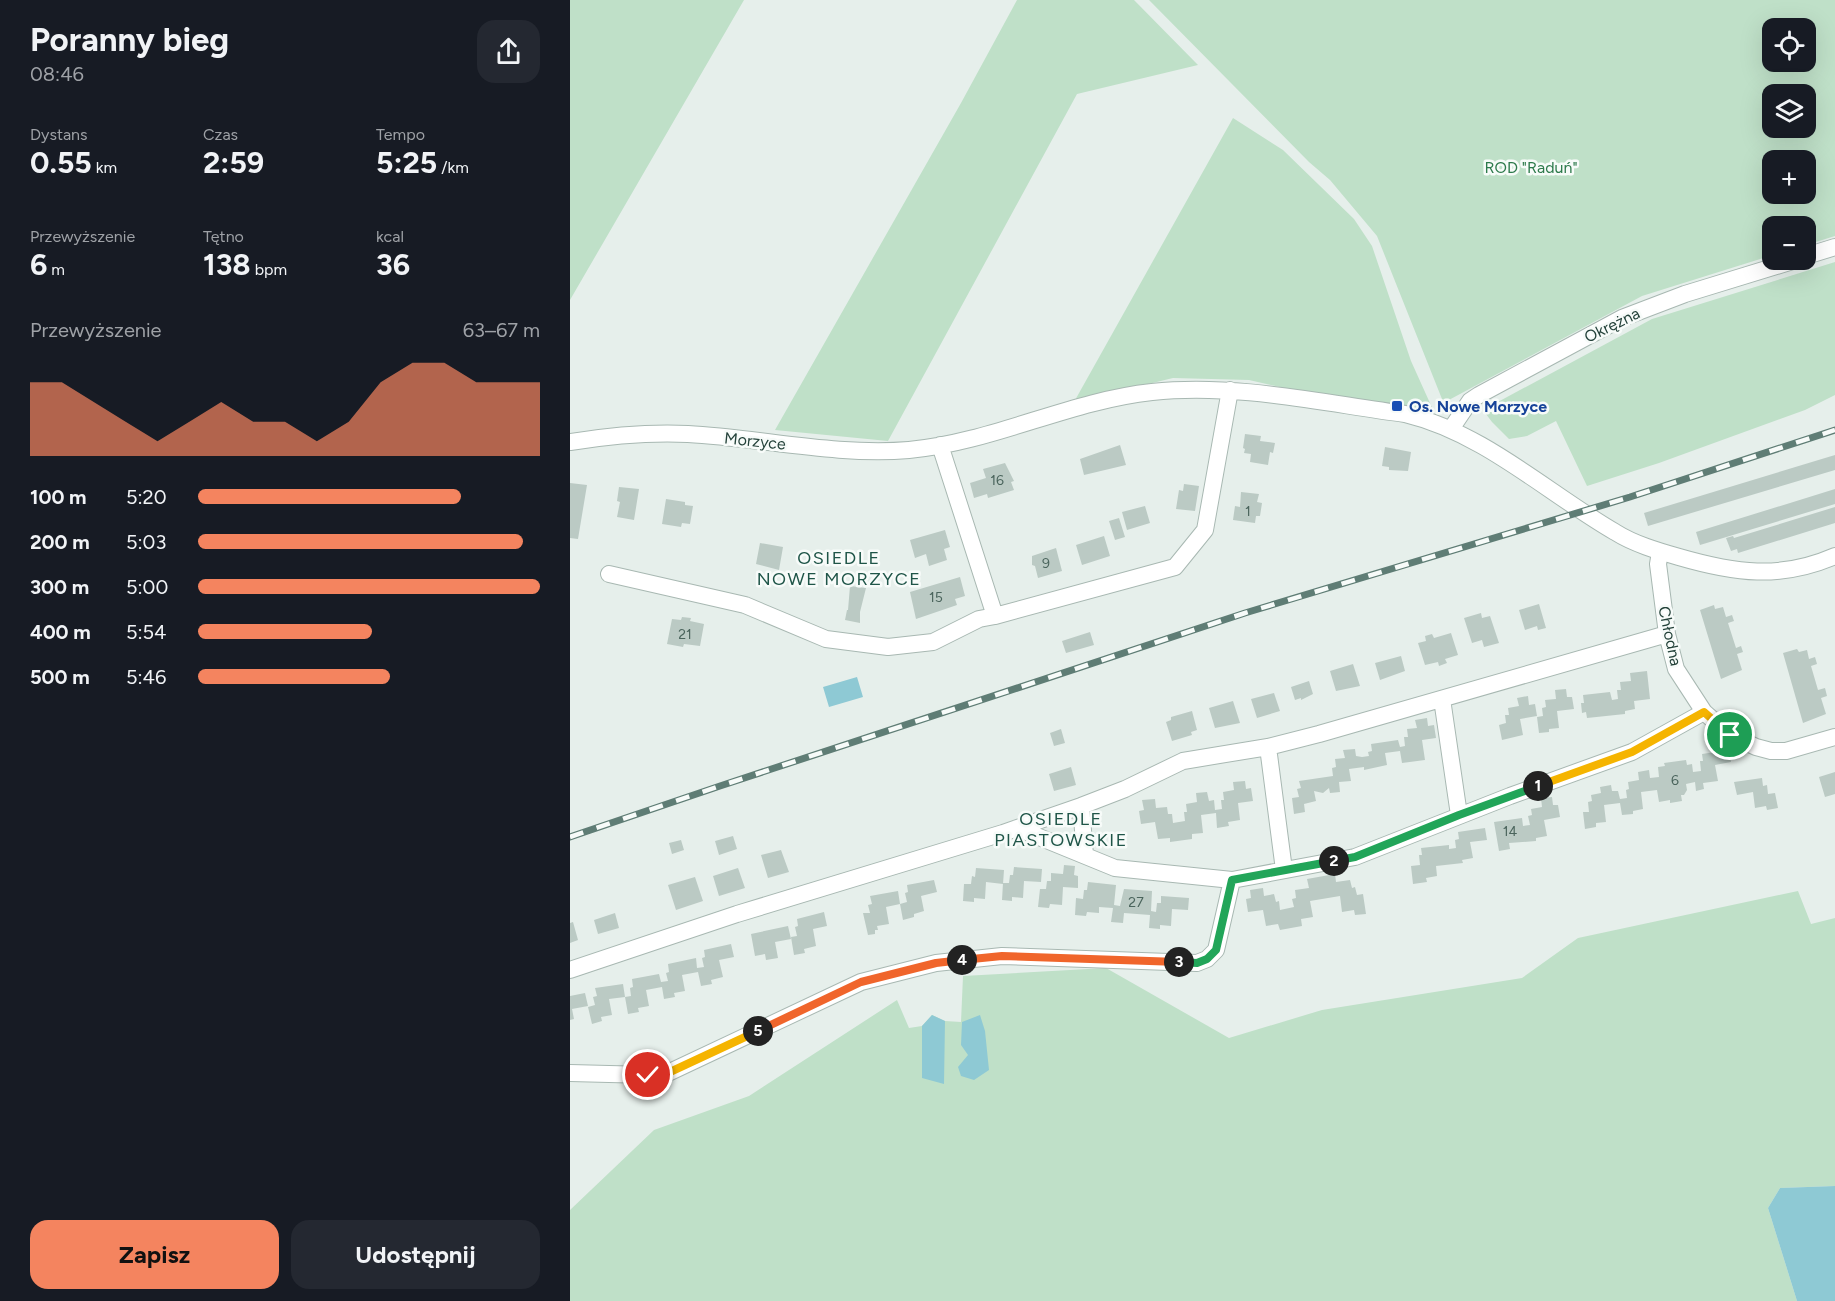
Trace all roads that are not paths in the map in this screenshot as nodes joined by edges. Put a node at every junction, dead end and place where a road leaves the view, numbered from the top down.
1 (1835, 247) edge
2 (1816, 253) edge
3 (1763, 270) edge
4 (1230, 390) junction
5 (1451, 429) junction
6 (570, 442) edge
7 (940, 445) junction
8 (1660, 552) junction
9 (1835, 556) edge
10 (609, 574) dead end
11 (995, 616) junction
12 (1667, 634) junction
13 (1442, 699) junction
14 (1704, 712) junction
15 (1835, 737) edge
16 (1268, 747) junction
17 (1081, 806) junction
18 (1459, 815) junction
19 (1017, 828) junction
20 (1085, 855) junction
21 (1284, 870) junction
22 (1232, 880) junction
23 (570, 970) edge
24 (570, 1073) edge

1 - 2 street
3 - 5 street, Okrężna
4 - 5 street, Morzyce
4 - 7 street, Morzyce
4 - 11 street
5 - 8 street, Morzyce
6 - 7 street, Morzyce
7 - 11 street
8 - 9 street, Morzyce
8 - 12 street, Chłodna
10 - 11 street
12 - 13 street
12 - 14 street, Chłodna
13 - 16 street
13 - 18 street
14 - 15 street, Chłodna
14 - 18 street
16 - 17 street
16 - 21 street
17 - 19 street
17 - 20 street
18 - 21 street
19 - 20 street
19 - 23 street
20 - 22 street
21 - 22 street
22 - 24 street

